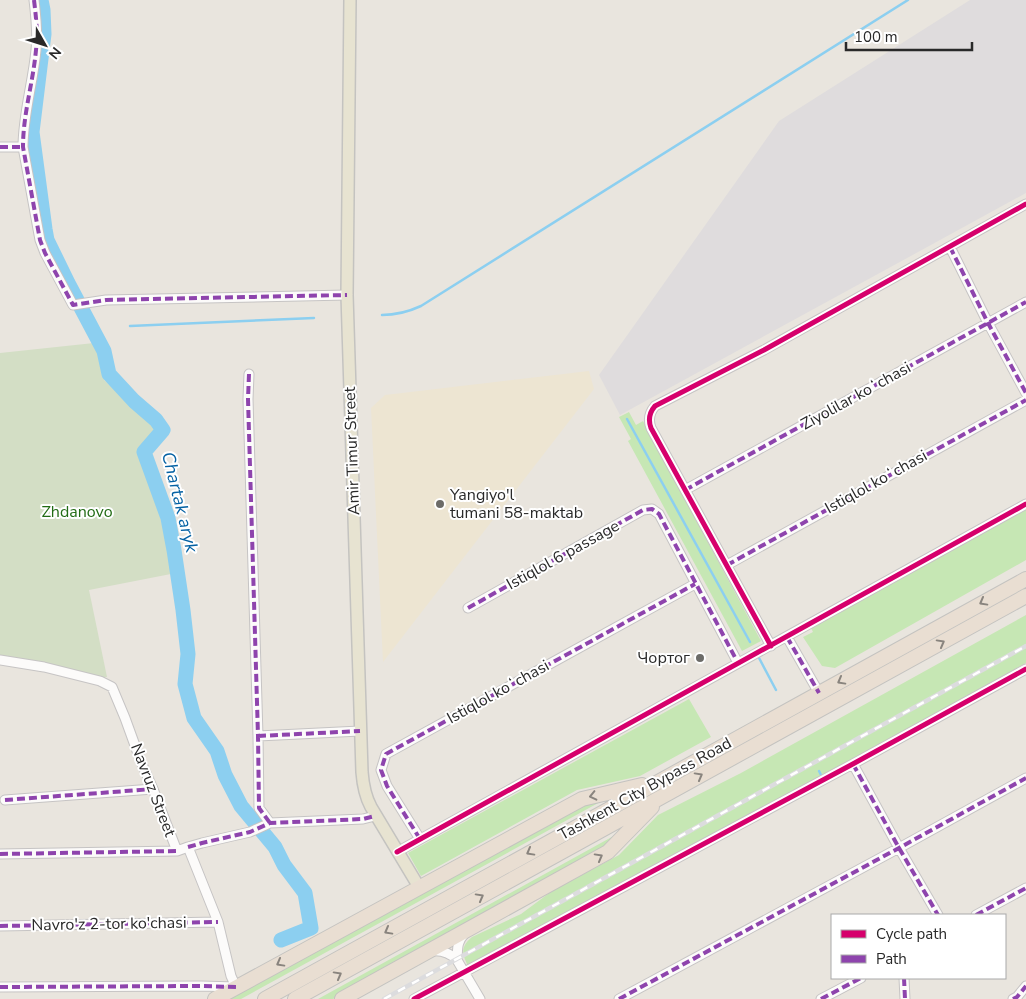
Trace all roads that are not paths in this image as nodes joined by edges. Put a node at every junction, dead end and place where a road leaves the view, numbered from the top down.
1 (34, 0) edge
2 (350, 0) edge
3 (0, 147) edge
4 (23, 147) junction
5 (1026, 204) edge
6 (950, 247) junction
7 (347, 295) junction
8 (1026, 302) edge
9 (988, 323) junction
10 (249, 374) dead end
11 (1026, 392) edge
12 (1026, 400) edge
13 (685, 490) junction
14 (1026, 504) edge
15 (727, 565) junction
16 (1026, 579) edge
17 (695, 584) junction
18 (1026, 596) edge
19 (468, 608) dead end
20 (787, 637) junction
21 (771, 646) junction
22 (0, 660) edge
23 (738, 663) junction
24 (1026, 669) edge
25 (819, 693) junction
26 (827, 707) junction
27 (360, 731) junction
28 (258, 736) junction
29 (853, 764) junction
30 (1026, 778) edge
31 (657, 782) junction
32 (153, 789) junction
33 (662, 796) junction
34 (5, 800) dead end
35 (375, 816) junction
36 (267, 824) junction
37 (420, 838) junction
38 (188, 847) junction
39 (899, 848) junction
40 (177, 851) junction
41 (397, 852) junction
42 (0, 854) edge
43 (419, 887) junction
44 (1026, 888) edge
45 (937, 914) edge
46 (978, 914) edge
47 (218, 922) junction
48 (0, 926) edge
49 (470, 928) junction
50 (425, 953) junction
51 (457, 960) junction
52 (464, 972) junction
53 (860, 979) edge
54 (904, 979) edge
55 (1026, 986) edge
56 (0, 987) edge
57 (236, 987) junction
58 (215, 999) edge
59 (264, 999) edge
60 (295, 999) edge
61 (342, 999) edge
62 (414, 999) edge
63 (480, 999) edge
64 (618, 999) edge
65 (822, 999) edge
66 (905, 999) edge
67 (1013, 999) edge

1 - 4 street
2 - 7 main road, Amir Timur Street
3 - 4 street
4 - 7 street
5 - 6 street
6 - 9 street
6 - 13 street
7 - 27 main road, Amir Timur Street
8 - 9 street, Ziyolilar koʻchasi
9 - 11 street
9 - 13 street, Ziyolilar koʻchasi
10 - 28 street
12 - 15 street, Istiqlol koʻchasi
13 - 15 street
14 - 20 street
15 - 21 street
16 -> 25 highway, Tashkent City Bypass Road
17 - 19 street, Istiqlol 6 passage
17 - 23 street
17 - 37 street, Istiqlol koʻchasi
26 -> 18 highway, Tashkent City Bypass Road
20 - 21 street
20 - 25 street
21 - 23 street
22 - 32 street, Navruz Street
23 - 37 street
24 - 29 street
25 - 26 highway
25 - 31 highway, Tashkent City Bypass Road
33 -> 26 highway, Tashkent City Bypass Road
27 - 28 street
27 - 35 main road, Amir Timur Street
28 - 36 street
29 - 39 street
29 - 52 street
30 - 39 street
31 -> 43 highway
31 -> 59 highway, Tashkent City Bypass Road
32 - 34 street
32 - 40 street, Navruz Street
49 -> 33 highway
60 -> 33 highway, Tashkent City Bypass Road
35 - 36 street
35 - 41 main road, Amir Timur Street
36 - 38 street
37 - 41 street
38 - 40 street, Navruz Street
38 - 47 street, Navruz Street
39 - 45 street
39 - 64 street
40 - 42 street
41 - 43 main road, Amir Timur Street
43 -> 57 highway
44 - 46 street
47 - 48 street, Navro'z 2-tor ko'chasi
47 - 57 street, Navruz Street
49 - 50 highway
49 - 51 street
50 - 51 street
50 - 61 highway
51 - 52 street
52 - 62 street
52 - 63 street
53 - 65 street
54 - 66 street
55 - 67 street
56 - 57 street
57 - 58 highway

